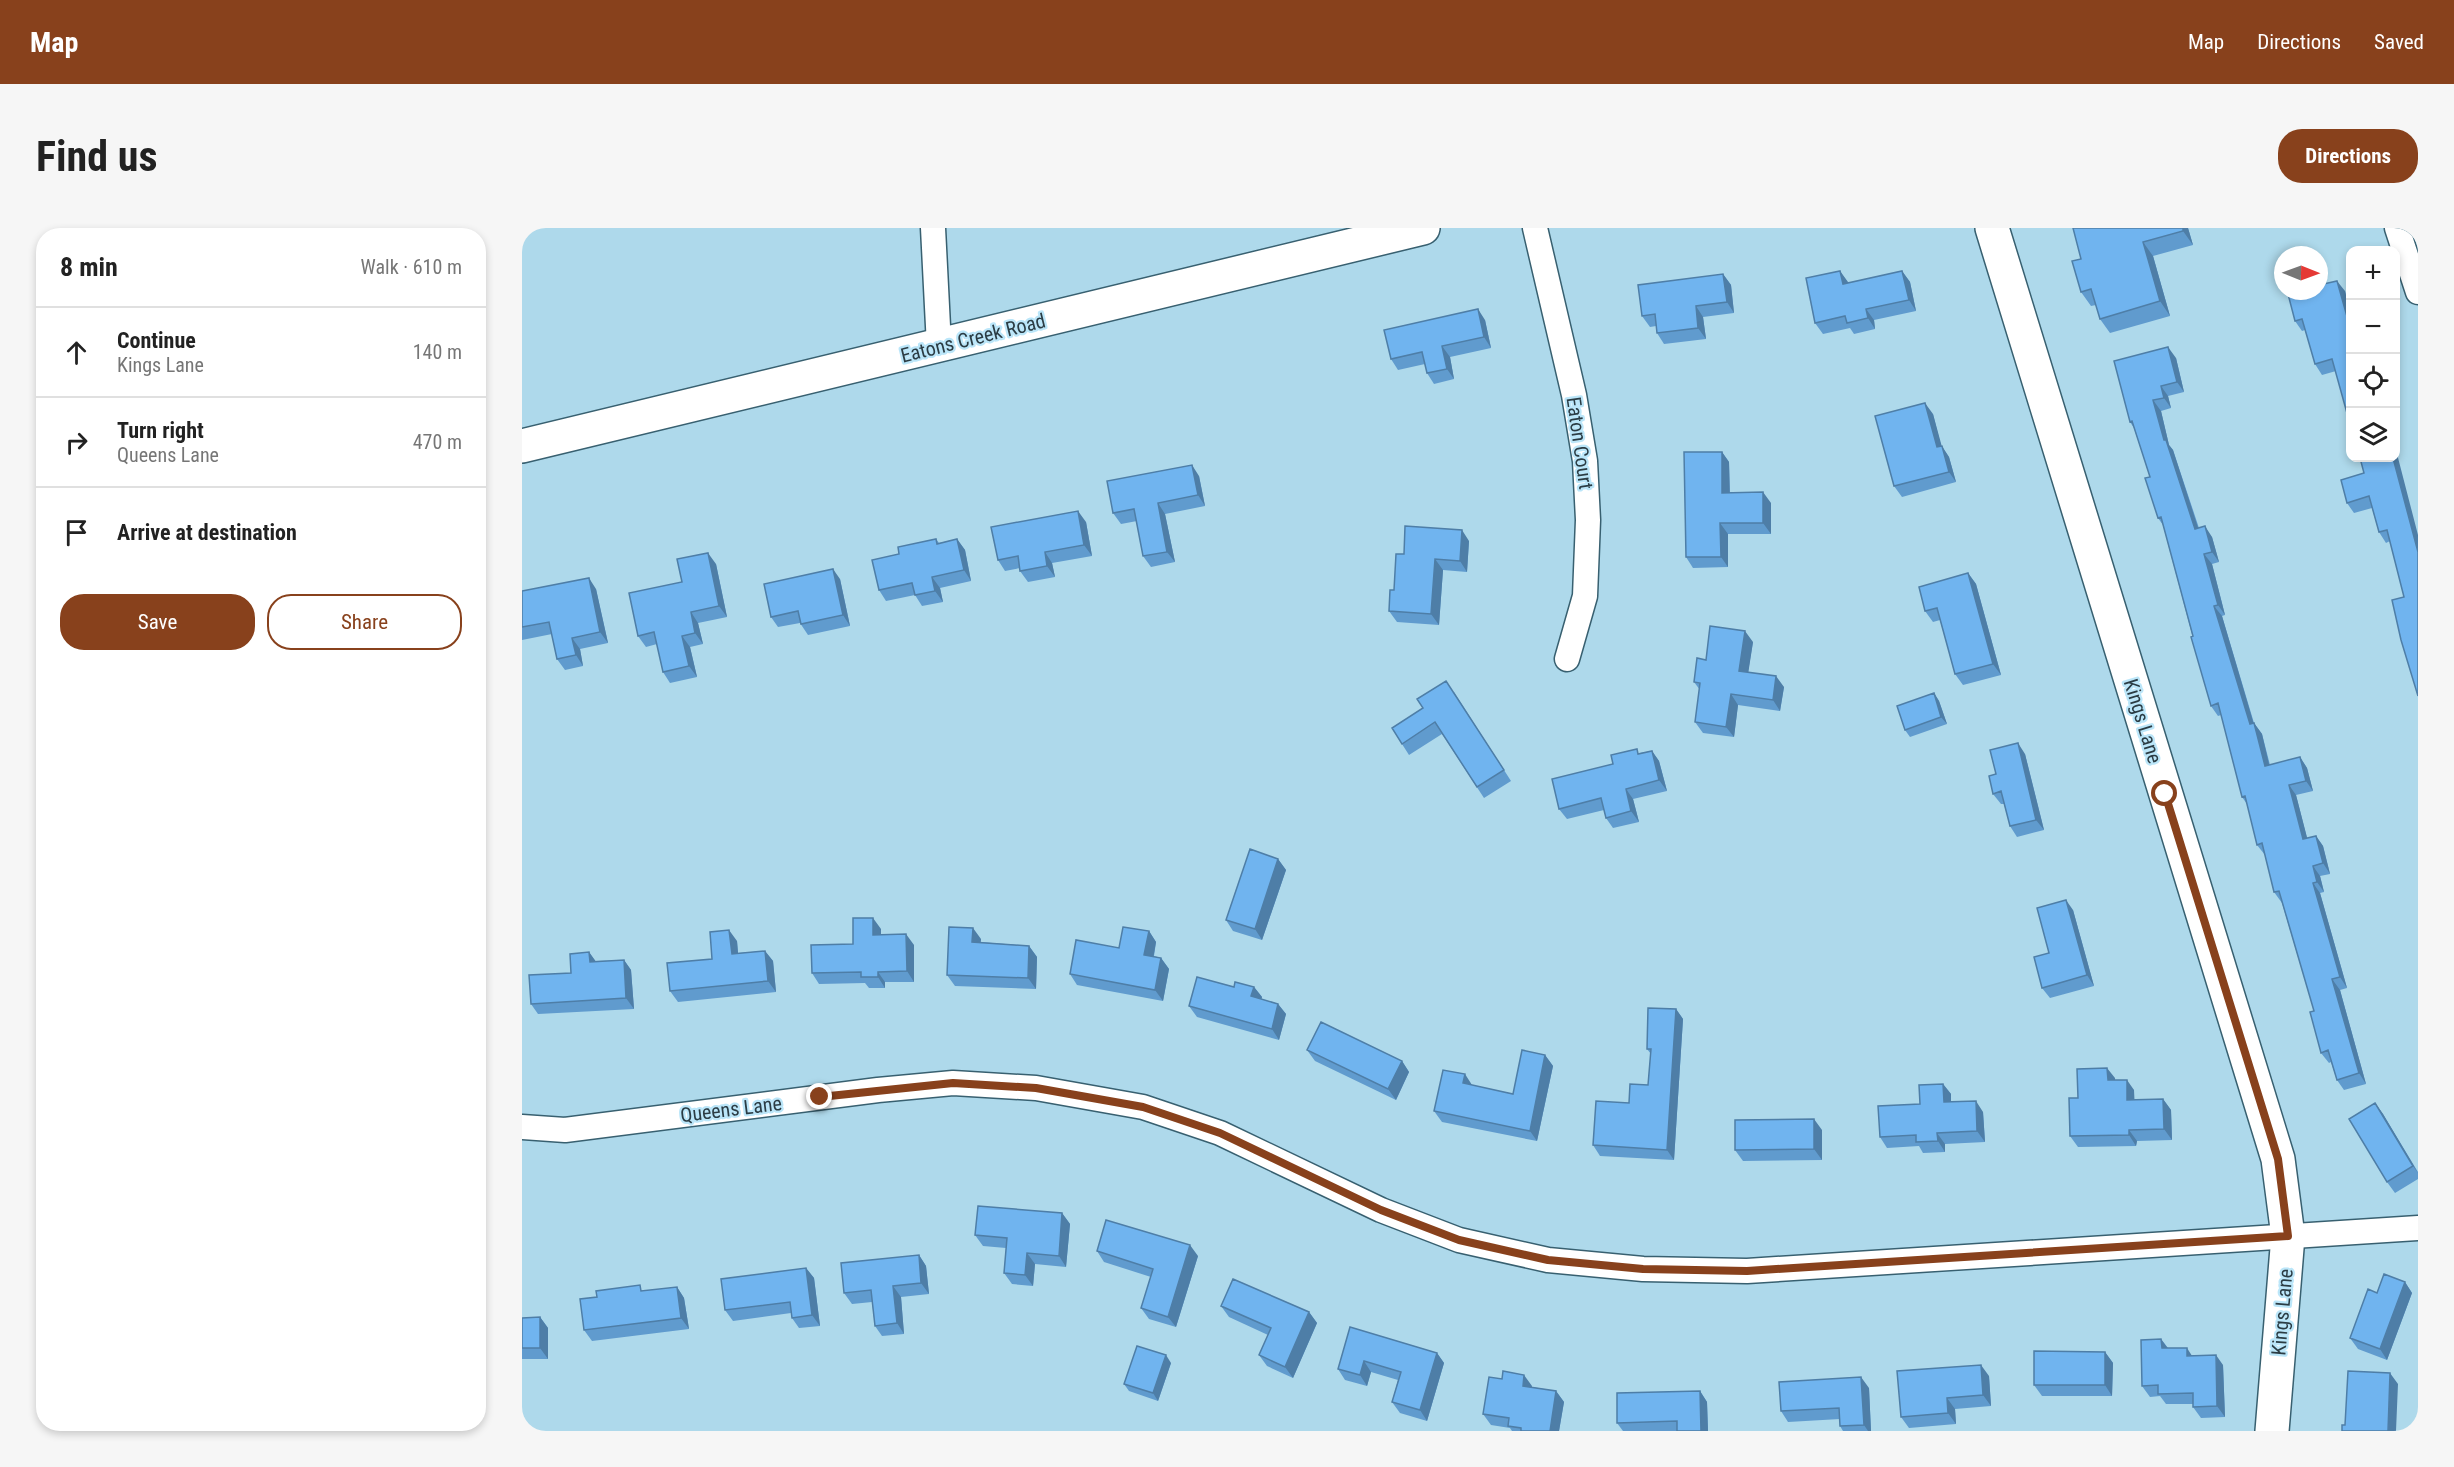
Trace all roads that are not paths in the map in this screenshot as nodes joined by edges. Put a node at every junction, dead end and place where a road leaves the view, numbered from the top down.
1 (933, 228) edge
2 (1423, 228) edge
3 (1535, 228) edge
4 (1992, 228) edge
5 (2397, 228) edge
6 (2418, 292) edge
7 (939, 346) junction
8 (522, 446) edge
9 (1567, 659) dead end
10 (522, 1127) edge
11 (2418, 1228) edge
12 (2288, 1236) junction
13 (2272, 1431) edge

1 - 7 street
2 - 7 street, Eatons Creek Road
3 - 9 street, Eaton Court
4 - 12 street, Kings Lane
5 - 6 street
7 - 8 street, Eatons Creek Road
10 - 12 street, Queens Lane
11 - 12 street, Queens Lane
12 - 13 street, Kings Lane

